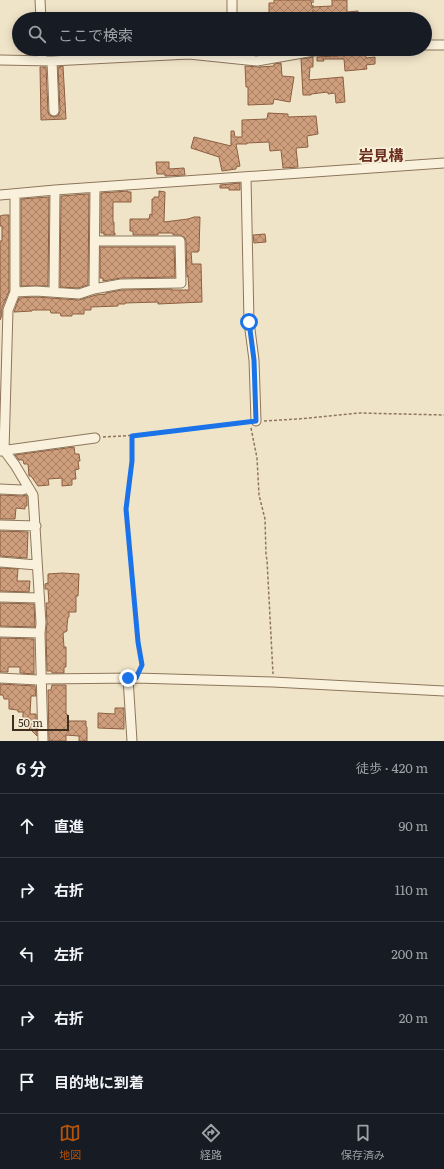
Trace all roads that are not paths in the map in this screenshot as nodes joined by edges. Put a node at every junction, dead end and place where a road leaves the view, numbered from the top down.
1 (40, 0) edge
2 (232, 0) edge
3 (41, 12) edge
4 (232, 12) edge
5 (432, 45) edge
6 (444, 45) edge
7 (42, 56) edge
8 (150, 56) edge
9 (235, 56) edge
10 (286, 56) edge
11 (0, 60) edge
12 (42, 60) junction
13 (52, 61) junction
14 (54, 111) dead end
15 (444, 162) edge
16 (246, 177) junction
17 (95, 188) junction
18 (55, 190) junction
19 (15, 194) junction
20 (0, 195) edge
21 (95, 241) junction
22 (94, 289) junction
23 (15, 292) junction
24 (54, 292) junction
25 (256, 421) road end
26 (95, 438) road end
27 (2, 451) edge
28 (29, 488) junction
29 (0, 489) edge
30 (0, 525) edge
31 (36, 526) junction
32 (0, 562) edge
33 (38, 564) junction
34 (0, 597) edge
35 (39, 598) junction
36 (0, 632) edge
37 (40, 633) junction
38 (0, 678) edge
39 (132, 678) junction
40 (42, 679) junction
41 (444, 691) edge
42 (43, 741) edge
43 (132, 741) edge

1 - 3 street
2 - 4 street
5 - 6 street
7 - 12 street
8 - 13 street
9 - 10 street
11 - 12 street
12 - 13 street
13 - 14 street
15 - 16 street
16 - 17 street
16 - 25 street
17 - 18 street
17 - 21 street
18 - 19 street
18 - 24 street
19 - 20 street
19 - 23 street
21 - 22 street
21 - 22 street
22 - 24 street
23 - 24 street
23 - 27 street
26 - 27 street
27 - 28 street
28 - 29 street
28 - 31 street
30 - 31 street
31 - 33 street
32 - 33 street
33 - 35 street
34 - 35 street
35 - 37 street
36 - 37 street
37 - 40 street
38 - 40 street
39 - 40 street
39 - 41 street
39 - 43 street
40 - 42 street

